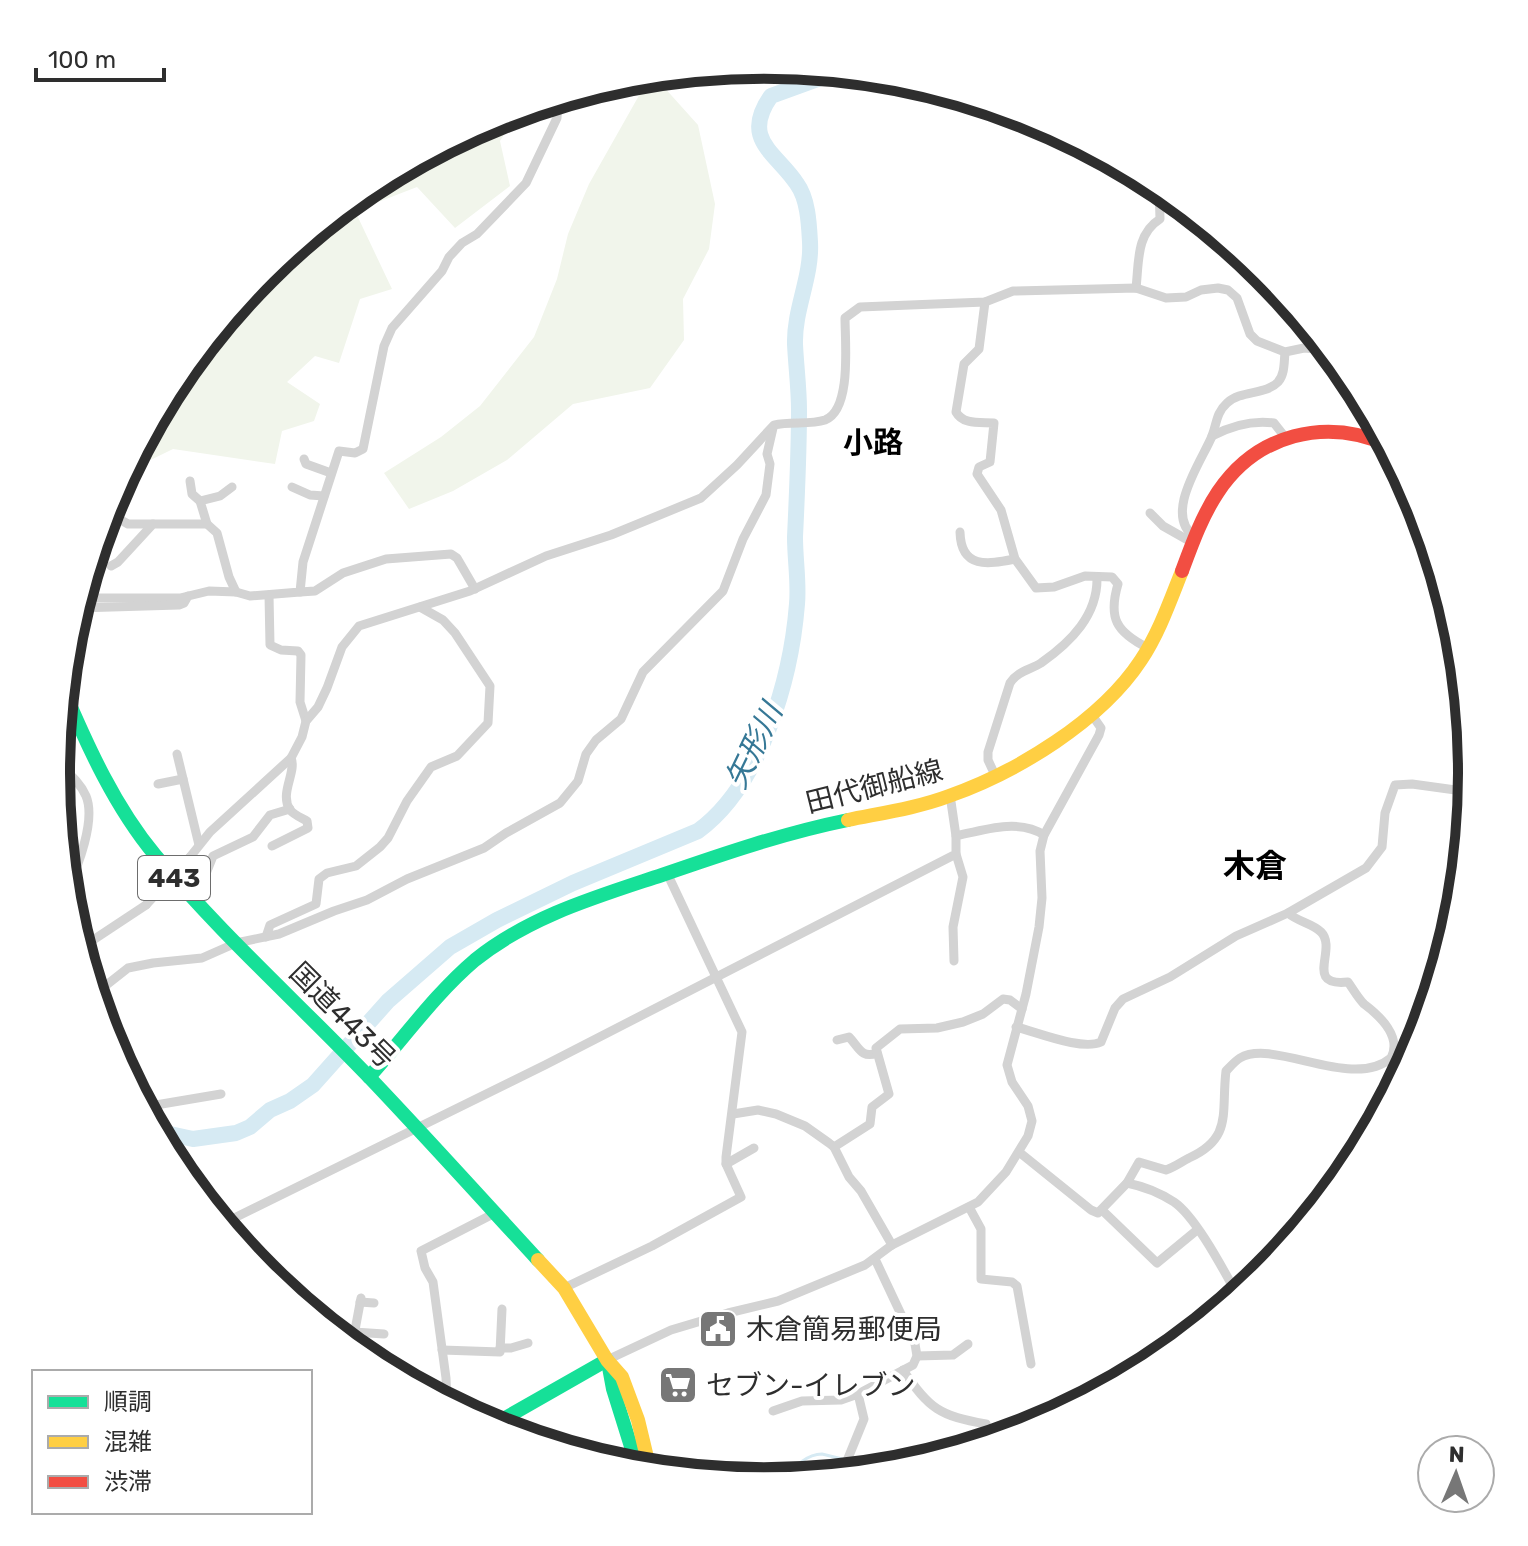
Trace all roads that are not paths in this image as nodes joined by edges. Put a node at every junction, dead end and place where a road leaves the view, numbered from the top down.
1 (557, 111) edge
2 (1160, 203) edge
3 (1136, 288) junction
4 (985, 302) junction
5 (1313, 349) edge
6 (1285, 352) junction
7 (776, 426) junction
8 (1212, 436) junction
9 (1285, 437) junction
10 (1371, 437) edge
11 (304, 459) dead end
12 (331, 473) junction
13 (190, 481) dead end
14 (232, 487) dead end
15 (292, 487) dead end
16 (324, 496) junction
17 (200, 501) junction
18 (1150, 513) dead end
19 (119, 519) dead end
20 (153, 524) junction
21 (207, 524) junction
22 (960, 532) dead end
23 (1194, 540) junction
24 (1015, 559) junction
25 (111, 566) dead end
26 (1097, 577) junction
27 (475, 589) junction
28 (236, 592) junction
29 (300, 592) junction
30 (269, 595) junction
31 (188, 596) junction
32 (93, 598) edge
33 (420, 607) junction
34 (90, 608) edge
35 (1148, 648) junction
36 (73, 712) edge
37 (1092, 715) junction
38 (306, 721) junction
39 (177, 754) dead end
40 (291, 758) junction
41 (995, 775) junction
42 (70, 776) edge
43 (183, 779) junction
44 (158, 784) dead end
45 (1458, 790) edge
46 (950, 795) junction
47 (290, 809) junction
48 (1044, 835) junction
49 (956, 836) junction
50 (199, 845) junction
51 (272, 846) dead end
52 (956, 854) junction
53 (76, 865) edge
54 (667, 873) junction
55 (186, 891) junction
56 (1288, 913) junction
57 (266, 937) junction
58 (91, 941) edge
59 (236, 943) junction
60 (954, 961) dead end
61 (715, 975) junction
62 (104, 987) edge
63 (1022, 1009) junction
64 (1016, 1027) junction
65 (837, 1040) dead end
66 (877, 1053) junction
67 (369, 1077) junction
68 (221, 1094) dead end
69 (155, 1105) edge
70 (733, 1114) junction
71 (413, 1127) junction
72 (834, 1147) junction
73 (754, 1148) dead end
74 (1019, 1152) junction
75 (726, 1164) junction
76 (1127, 1183) junction
77 (969, 1207) junction
78 (1103, 1211) junction
79 (495, 1213) junction
80 (232, 1219) edge
81 (1197, 1230) junction
82 (892, 1245) junction
83 (875, 1259) junction
84 (1232, 1286) edge
85 (564, 1288) junction
86 (374, 1303) dead end
87 (502, 1309) dead end
88 (354, 1332) joint
89 (384, 1334) dead end
90 (528, 1343) dead end
91 (968, 1344) dead end
92 (500, 1348) junction
93 (442, 1350) junction
94 (917, 1356) junction
95 (607, 1360) junction
96 (1031, 1364) dead end
97 (903, 1370) junction
98 (446, 1389) edge
99 (858, 1394) junction
100 (773, 1411) dead end
101 (507, 1417) edge
102 (985, 1431) edge
103 (635, 1455) edge
104 (647, 1457) edge
105 (846, 1462) edge

1 - 12 street
2 - 3 street
3 - 4 street
3 - 6 street
4 - 7 street
4 - 24 street
5 - 6 street
6 - 8 street
7 - 27 street
7 - 57 street
8 - 9 street
8 - 23 street
9 - 10 main road, 田代御船線
9 - 23 main road, 田代御船線
11 - 12 street
12 - 16 street
13 - 17 street
14 - 17 street
15 - 16 street
16 - 29 street
17 - 21 street
18 - 23 street
19 - 20 street
20 - 21 street
20 - 25 street
21 - 28 street
22 - 24 street
23 - 35 main road, 田代御船線
24 - 26 street
26 - 35 street
26 - 41 street
27 - 29 street
27 - 33 street
28 - 30 street
28 - 31 street
29 - 30 street
30 - 38 street
31 - 32 street
31 - 34 street
33 - 38 street
33 - 57 street
35 - 37 main road, 田代御船線
36 - 55 main road, 国道443号 / 443
37 - 41 main road, 田代御船線
37 - 48 street
38 - 40 street
39 - 43 street
40 - 47 street
40 - 50 street
41 - 46 main road, 田代御船線
42 - 53 street
43 - 44 street
43 - 50 street
45 - 56 street
46 - 49 street
46 - 54 main road, 田代御船線
47 - 51 street
47 - 55 street
48 - 49 street
48 - 63 street
49 - 52 street
50 - 58 street, bridge
52 - 60 street
52 - 61 street
54 - 61 street
54 - 67 main road, 田代御船線
55 - 59 main road, 国道443号 / 443
56 - 64 street
56 - 76 street
57 - 59 street
59 - 62 street
59 - 67 main road, 国道443号 / 443
61 - 70 street
61 - 71 street
63 - 64 street
63 - 66 street
64 - 74 street
65 - 66 street
66 - 72 street
67 - 71 main road, 国道443号 / 443
68 - 69 street
70 - 72 street
70 - 75 street
71 - 79 main road, 国道443号 / 443
71 - 80 street
72 - 82 street
73 - 75 street
74 - 77 street
74 - 78 street
75 - 85 street
76 - 78 street
76 - 81 street
77 - 82 street
77 - 96 street
78 - 81 street
79 - 85 main road, 国道443号 / 443
79 - 93 street
81 - 84 street
82 - 83 street
83 - 94 street
83 - 95 street
85 - 95 main road, 国道443号 / 443
86 - 88 street
87 - 92 street
88 - 89 street
90 - 92 street
91 - 94 street
92 - 93 street
93 - 98 street
94 - 97 street
95 - 101 main road
95 - 103 main road, 国道443号 / 443
95 - 104 main road, 国道443号 / 443
97 - 99 street
97 - 102 street
99 - 100 street
99 - 105 street

